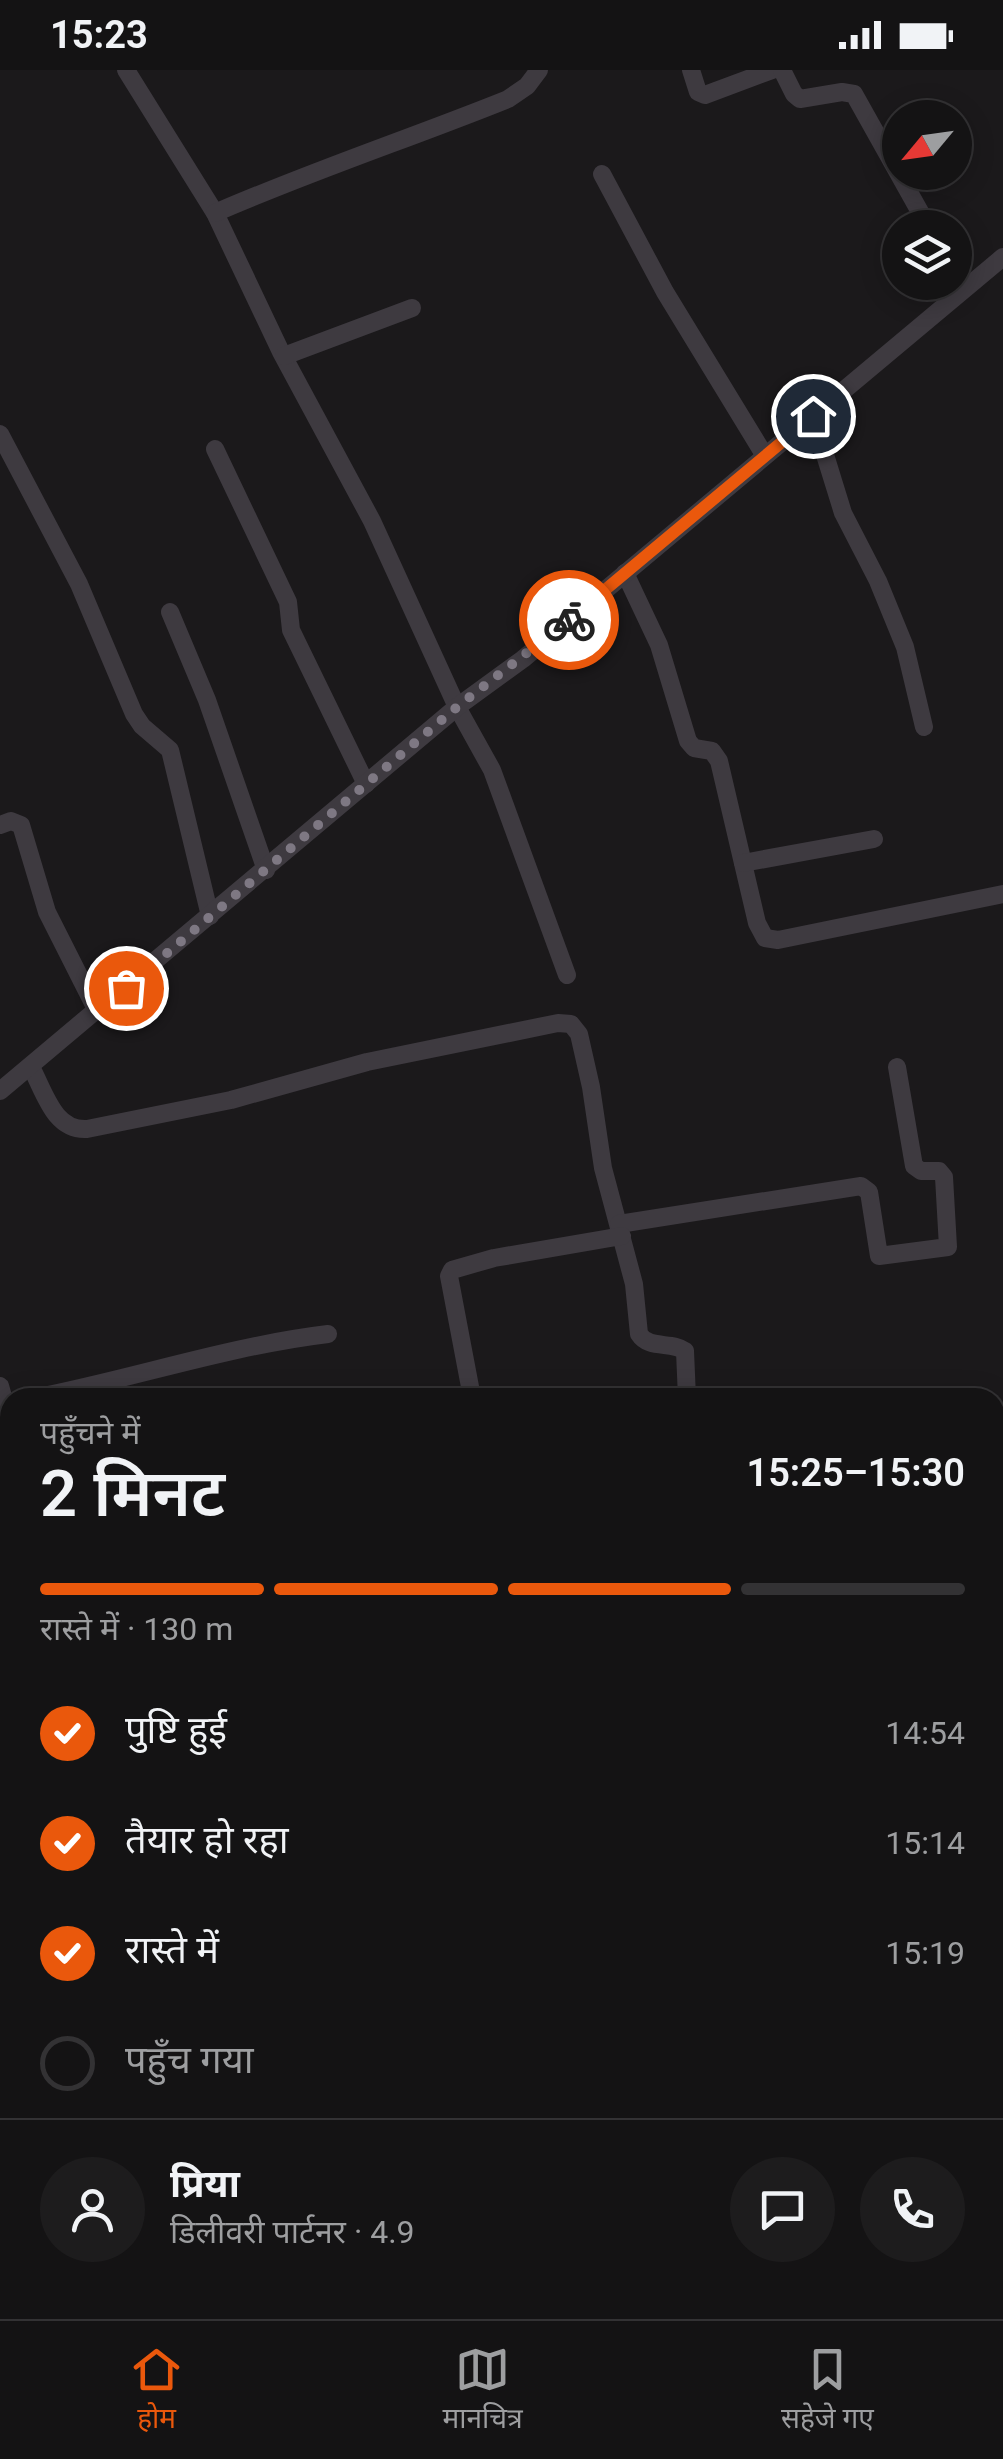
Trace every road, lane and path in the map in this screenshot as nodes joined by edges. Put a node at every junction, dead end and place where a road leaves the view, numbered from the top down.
1 (126, 70) edge
2 (540, 70) edge
3 (691, 70) edge
4 (772, 70) edge
5 (782, 70) edge
6 (602, 174) dead end
7 (919, 210) edge
8 (215, 214) junction
9 (1003, 257) edge
10 (972, 275) edge
11 (940, 300) edge
12 (412, 308) dead end
13 (284, 356) junction
14 (813, 416) junction
15 (0, 434) edge
16 (215, 448) dead end
17 (765, 456) junction
18 (625, 574) junction
19 (170, 612) dead end
20 (457, 707) junction
21 (924, 727) dead end
22 (366, 784) junction
23 (0, 825) edge
24 (874, 839) dead end
25 (743, 863) junction
26 (266, 870) junction
27 (1003, 894) edge
28 (210, 916) junction
29 (567, 975) dead end
30 (97, 1011) junction
31 (31, 1067) junction
32 (897, 1067) dead end
33 (0, 1091) edge
34 (620, 1230) junction
35 (328, 1334) dead end
36 (88, 1388) edge
37 (470, 1388) edge
38 (687, 1388) edge

1 - 8 street
2 - 8 street
3 - 4 street
5 - 7 street
6 - 17 street
8 - 13 street
9 - 10 street
11 - 14 street
12 - 13 street
13 - 20 street
14 - 17 street
14 - 21 street
15 - 28 street
16 - 22 street
17 - 18 street
18 - 20 street
18 - 25 street
19 - 26 street
20 - 22 street
20 - 29 street
22 - 26 street
23 - 30 street
24 - 25 street
25 - 27 street
26 - 28 street
28 - 30 street
30 - 31 street
31 - 33 street
31 - 34 street
32 - 34 street
34 - 37 street
34 - 38 street
35 - 36 street

